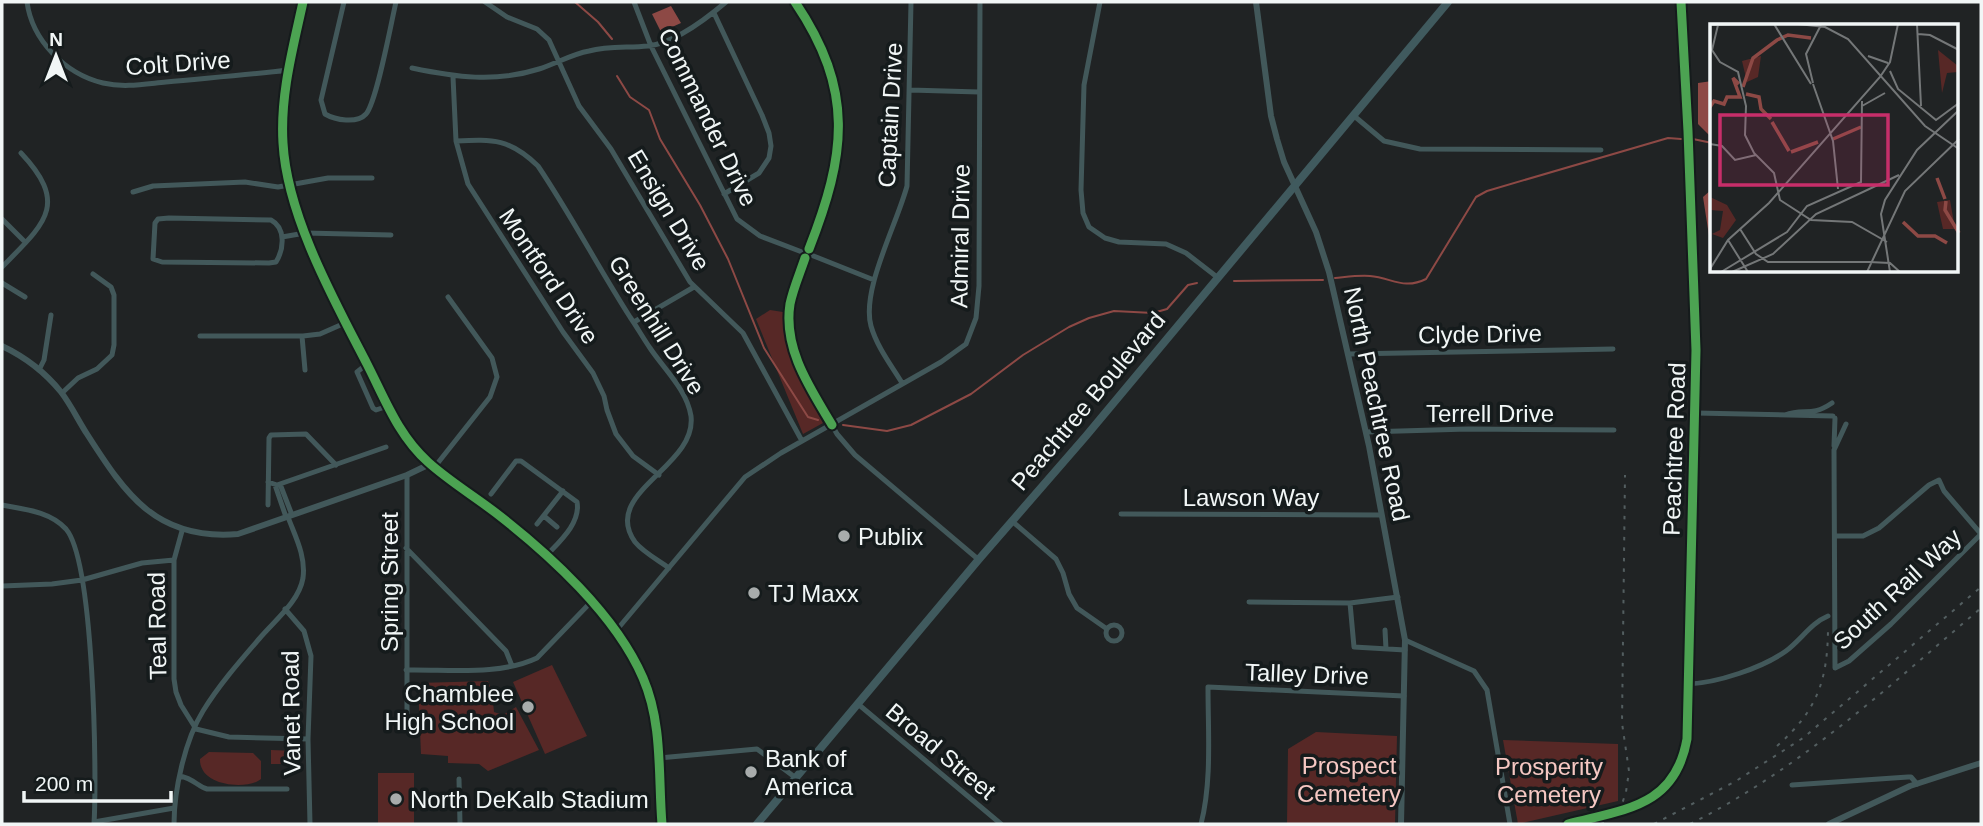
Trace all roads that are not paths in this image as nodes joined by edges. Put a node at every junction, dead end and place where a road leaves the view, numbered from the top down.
1 (27, 2) edge
2 (303, 2) edge
3 (344, 2) edge
4 (396, 2) edge
5 (485, 2) edge
6 (634, 2) edge
7 (726, 2) edge
8 (795, 2) edge
9 (911, 2) edge
10 (980, 2) edge
11 (1100, 2) edge
12 (1256, 2) edge
13 (1448, 2) edge
14 (1681, 2) edge
15 (714, 13) junction
16 (651, 46) junction
17 (559, 61) junction
18 (412, 68) dead end
19 (289, 70) junction
20 (453, 77) junction
21 (910, 90) junction
22 (979, 92) junction
23 (1353, 115) junction
24 (456, 141) junction
25 (1601, 150) dead end
26 (21, 153) dead end
27 (372, 177) dead end
28 (291, 186) junction
29 (1295, 186) junction
30 (132, 192) dead end
31 (724, 194) junction
32 (2, 219) edge
33 (305, 233) junction
34 (391, 235) dead end
35 (282, 237) junction
36 (25, 242) junction
37 (807, 254) junction
38 (2, 267) edge
39 (93, 274) dead end
40 (1217, 277) junction
41 (874, 280) junction
42 (2, 283) edge
43 (694, 287) junction
44 (25, 297) dead end
45 (448, 297) dead end
46 (51, 315) dead end
47 (634, 322) junction
48 (345, 323) junction
49 (200, 336) dead end
50 (302, 336) junction
51 (2, 346) edge
52 (1613, 349) dead end
53 (1348, 354) junction
54 (367, 363) junction
55 (39, 370) junction
56 (305, 370) dead end
57 (902, 383) junction
58 (61, 393) junction
59 (1832, 403) dead end
60 (388, 407) junction
61 (1696, 413) junction
62 (1785, 415) junction
63 (1846, 424) dead end
64 (832, 425) junction
65 (1615, 430) dead end
66 (1366, 432) junction
67 (802, 441) junction
68 (386, 447) dead end
69 (1834, 450) junction
70 (429, 464) junction
71 (336, 465) junction
72 (407, 475) junction
73 (659, 475) junction
74 (275, 484) junction
75 (563, 491) junction
76 (491, 494) dead end
77 (2, 505) edge
78 (268, 505) dead end
79 (1121, 514) dead end
80 (1381, 514) junction
81 (288, 516) junction
82 (544, 516) junction
83 (1012, 521) junction
84 (537, 524) dead end
85 (557, 527) dead end
86 (182, 531) junction
87 (1981, 534) edge
88 (1835, 536) junction
89 (406, 548) junction
90 (546, 556) junction
91 (174, 560) junction
92 (979, 560) junction
93 (669, 568) junction
94 (82, 580) junction
95 (2, 586) edge
96 (1398, 597) junction
97 (591, 602) junction
98 (1249, 602) dead end
99 (1350, 603) junction
100 (285, 610) junction
101 (1828, 616) dead end
102 (1107, 629) dead end
103 (1385, 630) dead end
104 (615, 632) junction
105 (1405, 640) junction
106 (1386, 649) junction
107 (1405, 650) junction
108 (512, 666) junction
109 (406, 670) junction
110 (1688, 684) junction
111 (1404, 696) junction
112 (858, 704) junction
113 (196, 729) junction
114 (407, 731) dead end
115 (308, 739) junction
116 (659, 758) junction
117 (1981, 763) edge
118 (180, 776) junction
119 (796, 778) junction
120 (459, 779) dead end
121 (1917, 784) junction
122 (1792, 785) dead end
123 (287, 789) dead end
124 (174, 808) junction
125 (94, 823) edge
126 (174, 824) edge
127 (310, 824) edge
128 (460, 824) edge
129 (662, 824) edge
130 (757, 824) edge
131 (1001, 824) edge
132 (1201, 824) edge
133 (1401, 824) edge
134 (1510, 824) edge
135 (1568, 824) edge
136 (1829, 824) edge

1 - 19 street, Colt Drive
2 - 19 street
3 - 4 street
5 - 17 street, Ensign Drive
6 - 16 street, Commander Drive
7 - 15 street
8 - 37 street
9 - 21 street, Captain Drive
10 - 22 street, Admiral Drive
11 - 40 street
12 - 29 street, North Peachtree Road
13 - 23 highway, Peachtree Boulevard
14 - 61 street, Peachtree Road
15 - 16 street
15 - 31 street
16 - 17 street
16 - 31 street, Commander Drive
17 - 20 street
17 - 43 street, Ensign Drive
18 - 20 street
19 - 28 street
20 - 24 street, Montford Drive
21 - 22 street
21 - 41 street, Captain Drive
22 - 57 street, Admiral Drive
23 - 25 street
23 - 29 highway, Peachtree Boulevard
24 - 47 street, Greenhill Drive
24 - 73 street, Montford Drive
26 - 36 street
27 - 28 street
28 - 30 street
28 - 33 street
29 - 40 highway, Peachtree Boulevard
29 - 53 street, North Peachtree Road
31 - 37 street, Commander Drive
32 - 36 street
33 - 34 street
33 - 35 street
33 - 48 street
35 - 35 street
36 - 38 street
37 - 41 street, Commander Drive
37 - 64 street
39 - 58 street
40 - 83 highway, Peachtree Boulevard
41 - 57 street, Captain Drive
42 - 44 street
43 - 47 street
43 - 67 street, Ensign Drive
45 - 70 street
46 - 55 street
47 - 73 street, Greenhill Drive
48 - 50 street
48 - 54 street
49 - 50 street
50 - 56 street
51 - 55 street
52 - 53 street, Clyde Drive
53 - 66 street, North Peachtree Road
54 - 60 street
54 - 60 street
55 - 58 street
57 - 64 street, Admiral Drive
58 - 86 street
59 - 62 street
60 - 70 street
61 - 62 street
61 - 110 street, Peachtree Road
62 - 69 street
63 - 69 street
64 - 67 street, Admiral Drive
64 - 92 street
65 - 66 street, Terrell Drive
66 - 80 street, North Peachtree Road
67 - 93 street, Admiral Drive
68 - 71 street
69 - 88 street
70 - 72 street
70 - 90 street
71 - 74 street
71 - 74 street
72 - 81 street
72 - 89 street, Spring Street
73 - 93 street, Greenhill Drive
74 - 78 street
74 - 81 street
75 - 76 street
75 - 82 street
75 - 90 street
77 - 94 street
79 - 80 street, Lawson Way
80 - 96 street, North Peachtree Road
81 - 86 street
81 - 100 street
82 - 84 street
82 - 85 street
83 - 92 highway, Peachtree Boulevard
83 - 102 street
86 - 91 street, Teal Road
87 - 88 street
87 - 88 street, South Rail Way
89 - 108 street
89 - 109 street, Spring Street
90 - 97 street
91 - 94 street
91 - 113 street, Teal Road
92 - 112 highway, Peachtree Boulevard
93 - 104 street, Admiral Drive
94 - 95 street
94 - 125 street
96 - 99 street
96 - 105 street, North Peachtree Road
97 - 104 street
97 - 108 street
98 - 99 street
99 - 106 street
100 - 113 street
100 - 115 street, Vanet Road
101 - 110 street
103 - 106 street
104 - 116 street
105 - 107 street, North Peachtree Road
105 - 134 street
106 - 107 street
107 - 111 street, North Peachtree Road
108 - 109 street
109 - 114 street, Spring Street
110 - 135 street, Peachtree Road
111 - 132 street, Talley Drive
111 - 133 street, North Peachtree Road
112 - 119 highway, Peachtree Boulevard
112 - 131 street, Broad Street
113 - 115 street
113 - 118 street
115 - 127 street, Vanet Road
116 - 119 street
116 - 129 street
117 - 121 street
118 - 123 street
118 - 124 street
119 - 130 highway, Peachtree Boulevard
120 - 128 street
121 - 122 street
121 - 136 street
124 - 125 street
124 - 126 street

